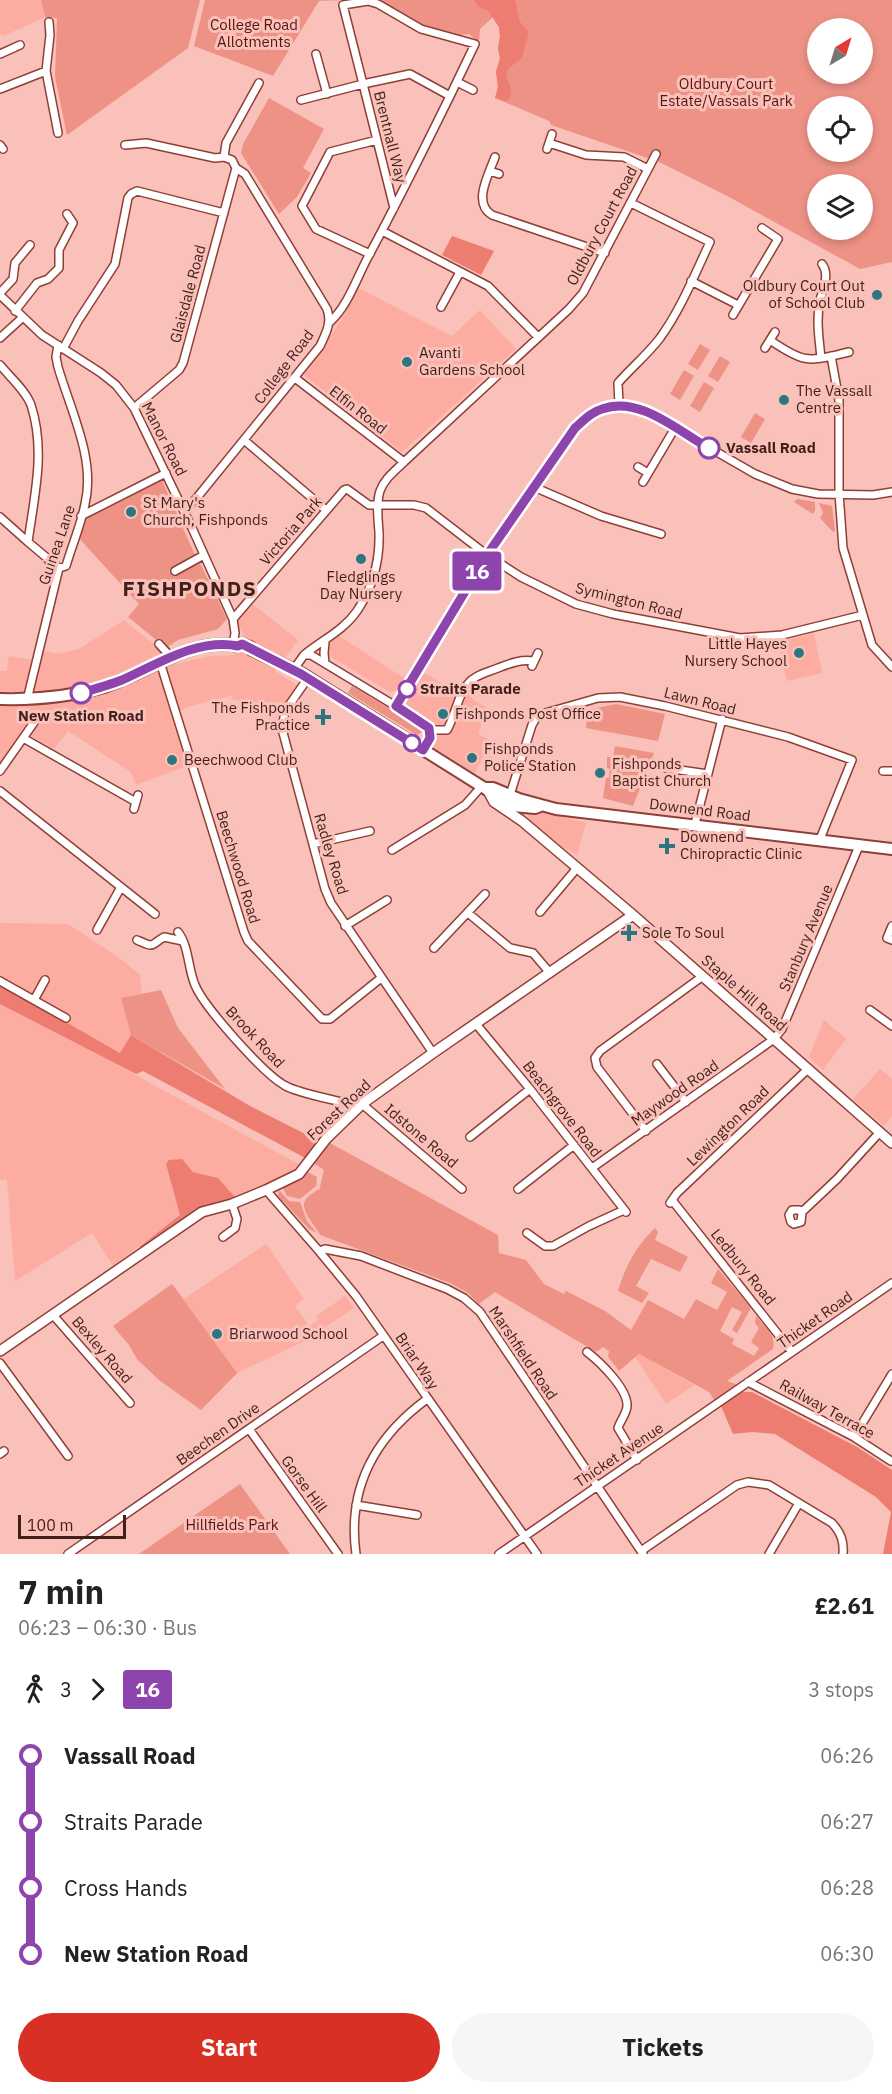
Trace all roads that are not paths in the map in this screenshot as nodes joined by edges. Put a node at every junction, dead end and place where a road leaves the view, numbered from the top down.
1 (49, 22) dead end
2 (21, 45) dead end
3 (0, 54) edge
4 (316, 54) dead end
5 (46, 71) junction
6 (457, 82) junction
7 (259, 83) dead end
8 (363, 84) junction
9 (0, 89) edge
10 (473, 90) dead end
11 (327, 94) junction
12 (450, 96) junction
13 (302, 100) dead end
14 (58, 133) dead end
15 (552, 134) dead end
16 (377, 140) junction
17 (124, 145) dead end
18 (656, 154) dead end
19 (224, 157) junction
20 (495, 157) dead end
21 (236, 168) junction
22 (648, 169) junction
23 (490, 171) junction
24 (499, 174) dead end
25 (631, 203) junction
26 (394, 208) junction
27 (224, 213) junction
28 (67, 214) dead end
29 (762, 228) dead end
30 (382, 231) junction
31 (30, 245) dead end
32 (605, 253) junction
33 (370, 254) junction
34 (822, 264) dead end
35 (460, 272) junction
36 (691, 281) junction
37 (825, 284) junction
38 (838, 286) dead end
39 (0, 294) edge
40 (738, 305) junction
41 (441, 307) dead end
42 (15, 311) junction
43 (733, 315) dead end
44 (22, 318) junction
45 (330, 322) junction
46 (775, 332) dead end
47 (538, 337) junction
48 (0, 338) edge
49 (770, 340) junction
50 (61, 347) junction
51 (765, 348) dead end
52 (849, 352) dead end
53 (831, 356) junction
54 (821, 358) junction
55 (0, 365) edge
56 (295, 378) junction
57 (619, 405) junction
58 (134, 408) junction
59 (675, 428) junction
60 (244, 440) junction
61 (404, 462) junction
62 (638, 467) dead end
63 (166, 473) junction
64 (648, 473) junction
65 (643, 482) dead end
66 (534, 487) junction
67 (892, 492) edge
68 (839, 493) junction
69 (378, 506) junction
70 (183, 509) junction
71 (326, 510) junction
72 (81, 516) junction
73 (0, 517) edge
74 (661, 534) dead end
75 (27, 542) junction
76 (204, 555) junction
77 (487, 555) junction
78 (59, 568) junction
79 (175, 571) dead end
80 (863, 615) junction
81 (233, 619) junction
82 (325, 642) junction
83 (159, 644) dead end
84 (236, 646) junction
85 (304, 655) junction
86 (171, 657) junction
87 (535, 660) dead end
88 (160, 662) junction
89 (325, 663) junction
90 (892, 668) edge
91 (294, 669) junction
92 (309, 678) junction
93 (0, 699) edge
94 (27, 700) junction
95 (396, 706) junction
96 (722, 719) junction
97 (35, 720) dead end
98 (431, 730) junction
99 (23, 738) junction
100 (423, 750) junction
101 (666, 768) dead end
102 (0, 771) edge
103 (883, 771) dead end
104 (892, 771) edge
105 (708, 774) junction
106 (484, 789) junction
107 (0, 791) edge
108 (511, 800) junction
109 (136, 802) dead end
110 (522, 821) junction
111 (695, 824) junction
112 (370, 831) dead end
113 (819, 839) junction
114 (313, 844) junction
115 (860, 846) junction
116 (892, 849) edge
117 (392, 850) dead end
118 (578, 868) junction
119 (121, 887) junction
120 (484, 894) dead end
121 (387, 900) dead end
122 (540, 912) dead end
123 (155, 914) dead end
124 (468, 914) junction
125 (633, 915) junction
126 (345, 926) junction
127 (892, 926) edge
128 (97, 930) dead end
129 (178, 932) dead end
130 (137, 940) dead end
131 (892, 940) edge
132 (183, 941) junction
133 (434, 948) dead end
134 (550, 973) junction
135 (703, 976) junction
136 (381, 978) junction
137 (45, 980) dead end
138 (0, 981) edge
139 (34, 1000) junction
140 (870, 1010) dead end
141 (66, 1018) dead end
142 (476, 1024) junction
143 (892, 1026) edge
144 (774, 1040) junction
145 (433, 1053) junction
146 (657, 1064) dead end
147 (808, 1069) junction
148 (530, 1089) junction
149 (686, 1102) junction
150 (362, 1104) junction
151 (645, 1131) junction
152 (880, 1132) junction
153 (470, 1137) dead end
154 (892, 1143) edge
155 (574, 1145) junction
156 (592, 1168) junction
157 (462, 1189) dead end
158 (518, 1189) dead end
159 (266, 1190) junction
160 (670, 1202) joint
161 (232, 1204) junction
162 (802, 1212) dead end
163 (527, 1233) dead end
164 (223, 1237) dead end
165 (319, 1251) junction
166 (892, 1284) edge
167 (53, 1315) junction
168 (383, 1335) junction
169 (0, 1351) edge
170 (792, 1352) junction
171 (587, 1353) dead end
172 (0, 1363) edge
173 (892, 1374) edge
174 (748, 1383) junction
175 (426, 1399) junction
176 (130, 1403) dead end
177 (249, 1429) junction
178 (854, 1437) junction
179 (68, 1456) dead end
180 (637, 1460) junction
181 (891, 1461) edge
182 (597, 1486) junction
183 (799, 1503) junction
184 (356, 1505) junction
185 (417, 1515) dead end
186 (524, 1536) junction
187 (642, 1553) edge
188 (68, 1554) edge
189 (338, 1554) edge
190 (356, 1554) edge
191 (499, 1554) edge
192 (537, 1554) edge
193 (769, 1554) edge
194 (843, 1554) edge

1 - 5 street
2 - 3 street
4 - 11 street
5 - 9 street
5 - 14 street
6 - 8 street
6 - 10 street
6 - 12 street
7 - 19 street
8 - 11 street
8 - 12 street, Brentnall Way
8 - 16 street, Brentnall Way
11 - 13 street
12 - 26 street, Brentnall Way
15 - 22 street
16 - 26 street, Brentnall Way
16 - 33 street
17 - 19 street
18 - 22 street, Oldbury Court Road
19 - 21 street, College Road
20 - 23 street
21 - 27 street, Glaisdale Road
21 - 45 street, College Road
22 - 25 street, Oldbury Court Road
23 - 24 street
23 - 32 street
25 - 32 street, Oldbury Court Road
25 - 36 street
26 - 30 street, Brentnall Way
27 - 50 street
27 - 58 street, Glaisdale Road
28 - 42 street
29 - 40 street
30 - 33 street, Brentnall Way
30 - 35 street
31 - 39 street
32 - 47 street, Oldbury Court Road
33 - 45 street, Brentnall Way
34 - 37 street
35 - 41 street
35 - 47 street
36 - 40 street
36 - 57 street
37 - 38 street
37 - 54 street
39 - 42 street, Manor Road
40 - 43 street
42 - 44 street, Manor Road
44 - 48 street
44 - 50 street, Manor Road
45 - 56 street, College Road
46 - 49 street
47 - 61 street, Oldbury Court Road
49 - 51 street
49 - 54 street
50 - 58 street, Manor Road
50 - 72 street, Guinea Lane
52 - 53 street
53 - 54 street
53 - 68 street
55 - 75 street
56 - 60 street, College Road
56 - 61 street, Elfin Road
57 - 59 street
57 - 66 street
58 - 63 street, Manor Road
59 - 64 street
59 - 68 street
60 - 70 street, College Road
60 - 71 street
61 - 69 street, Oldbury Court Road
62 - 64 street
63 - 70 street, Manor Road
63 - 72 street
64 - 65 street
66 - 74 street
66 - 77 street
67 - 68 street
68 - 80 street
69 - 71 street, Victoria Park
69 - 77 street, Symington Road
69 - 82 street, Oldbury Court Road
70 - 76 street, Manor Road
71 - 81 street, Victoria Park
72 - 78 street, Guinea Lane
73 - 75 street
75 - 78 street
76 - 79 street
76 - 81 street, Manor Road
77 - 80 street, Symington Road
77 - 95 street
78 - 94 street, Guinea Lane
80 - 90 street
81 - 84 street, Manor Road
82 - 85 street, Oldbury Court Road
82 - 89 street
83 - 86 street
84 - 86 main road, Downend Road
84 - 91 main road, Downend Road
85 - 89 street
85 - 91 street
86 - 88 main road, Downend Road
87 - 98 street
88 - 94 main road, Downend Road
88 - 136 street, Beechwood Road
89 - 95 street
91 - 92 main road, Downend Road
92 - 100 main road, Downend Road
92 - 114 street, Radley Road
93 - 94 main road, Downend Road
95 - 98 street
96 - 105 street
96 - 108 street, Lawn Road
96 - 113 street, Lawn Road
97 - 99 street
98 - 100 street
99 - 102 street
99 - 109 street
100 - 106 main road, Downend Road
101 - 105 street
103 - 104 street
105 - 111 street
106 - 108 main road, Downend Road
106 - 110 main road, Staple Hill Road
106 - 117 street
107 - 119 street
108 - 110 main road, Staple Hill Road
108 - 111 main road, Downend Road
110 - 118 main road, Staple Hill Road
111 - 113 main road, Downend Road
112 - 114 street
113 - 115 main road, Downend Road
114 - 126 street, Radley Road
115 - 116 main road, Downend Road
115 - 144 street, Stanbury Avenue
118 - 122 street
118 - 125 main road, Staple Hill Road
119 - 123 street
119 - 128 street
120 - 124 street
121 - 126 street
124 - 133 street
124 - 134 street
125 - 134 main road, Forest Road
125 - 135 main road, Staple Hill Road
126 - 136 street, Radley Road
127 - 131 street
129 - 132 street, Brook Road
130 - 132 street
132 - 150 street, Brook Road
134 - 142 main road, Forest Road
135 - 144 main road, Staple Hill Road
135 - 151 street
136 - 145 street, Radley Road
137 - 139 street
138 - 139 street
139 - 141 street
140 - 143 street
142 - 145 main road, Forest Road
142 - 148 street, Beachgrove Road
144 - 147 main road, Staple Hill Road
144 - 149 street, Maywood Road
145 - 150 main road, Forest Road
146 - 149 street
147 - 152 main road, Staple Hill Road
147 - 160 street, Lewington Road
148 - 153 street
148 - 155 street, Beachgrove Road
149 - 151 street, Maywood Road
150 - 157 street, Idstone Road
150 - 159 main road, Forest Road
151 - 156 street, Maywood Road
152 - 154 main road, Staple Hill Road
152 - 162 street
155 - 156 street, Beachgrove Road
155 - 158 street
156 - 163 street, Beachgrove Road
159 - 161 main road, Forest Road
159 - 165 street, Briar Way
160 - 170 street, Ledbury Road
161 - 164 street
161 - 167 main road, Forest Road
165 - 168 street, Briar Way
165 - 182 street, Marshfield Road
166 - 170 street, Thicket Road
167 - 169 main road, Forest Road
167 - 176 street, Bexley Road
168 - 175 street, Briar Way
168 - 177 street, Beechen Drive
170 - 174 street, Thicket Road
171 - 180 street
172 - 179 street
173 - 178 street
174 - 178 street, Railway Terrace
174 - 180 street, Thicket Avenue
175 - 184 street
175 - 186 street, Briar Way
177 - 188 street, Beechen Drive
177 - 189 street, Gorse Hill
178 - 181 street, Railway Terrace
180 - 182 street, Thicket Avenue
182 - 186 street, Thicket Avenue
182 - 187 street, Marshfield Road
183 - 187 street
183 - 193 street
183 - 194 street
184 - 185 street
184 - 190 street
186 - 191 street, Thicket Avenue
186 - 192 street, Briar Way

